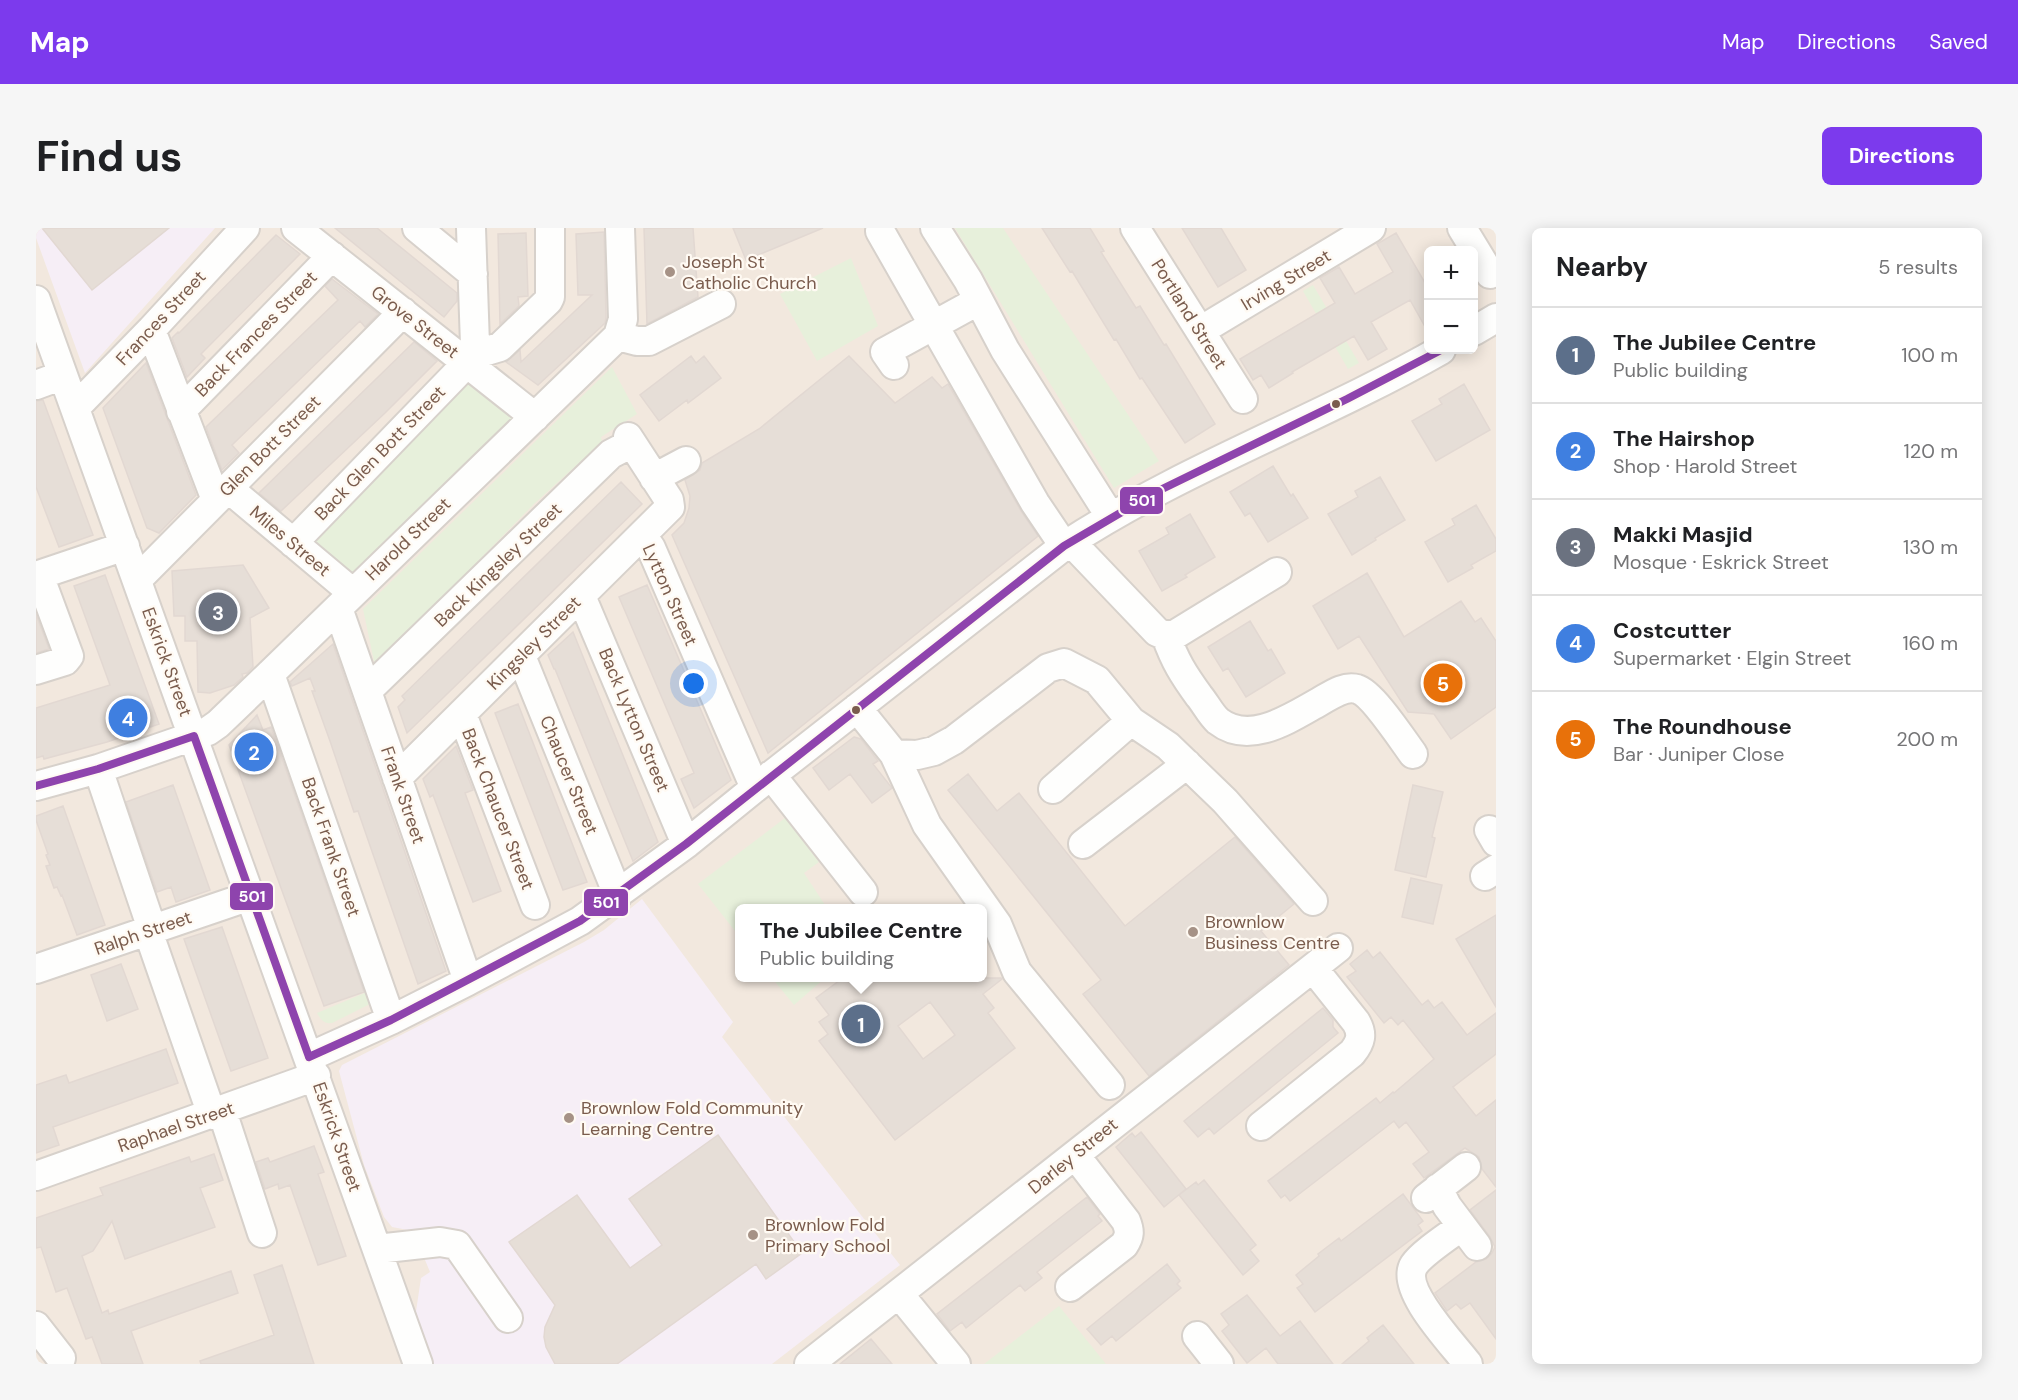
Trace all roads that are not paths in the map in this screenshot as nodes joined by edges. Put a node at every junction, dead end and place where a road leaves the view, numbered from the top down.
1 (245, 228) edge
2 (296, 228) edge
3 (417, 228) edge
4 (471, 228) edge
5 (487, 228) edge
6 (550, 228) edge
7 (620, 228) edge
8 (935, 228) edge
9 (1136, 228) edge
10 (1371, 228) edge
11 (1462, 228) edge
12 (880, 231) dead end
13 (332, 256) junction
14 (473, 274) junction
15 (1490, 274) dead end
16 (36, 300) edge
17 (978, 301) junction
18 (721, 304) dead end
19 (403, 312) junction
20 (1496, 318) edge
21 (935, 325) junction
22 (1478, 328) edge
23 (151, 330) junction
24 (1200, 331) junction
25 (618, 336) junction
26 (1433, 354) edge
27 (470, 359) junction
28 (894, 365) dead end
29 (63, 375) junction
30 (36, 385) edge
31 (1243, 399) dead end
32 (75, 408) junction
33 (181, 411) junction
34 (535, 417) junction
35 (686, 461) dead end
36 (654, 478) junction
37 (222, 494) junction
38 (1110, 516) junction
39 (642, 535) junction
40 (293, 543) junction
41 (1067, 544) junction
42 (125, 546) junction
43 (1277, 572) dead end
44 (37, 575) edge
45 (137, 580) junction
46 (581, 596) junction
47 (345, 601) junction
48 (1167, 636) junction
49 (521, 656) junction
50 (36, 670) edge
51 (270, 674) junction
52 (367, 691) junction
53 (857, 708) junction
54 (462, 714) junction
55 (1131, 721) junction
56 (194, 736) junction
57 (894, 754) junction
58 (1413, 754) dead end
59 (1187, 764) junction
60 (98, 769) junction
61 (397, 778) junction
62 (763, 781) junction
63 (36, 786) edge
64 (1053, 789) dead end
65 (687, 844) junction
66 (1083, 844) dead end
67 (863, 892) dead end
68 (618, 895) junction
69 (250, 896) junction
70 (1313, 901) dead end
71 (983, 904) edge
72 (534, 905) dead end
73 (987, 910) edge
74 (150, 930) junction
75 (1338, 948) dead end
76 (1312, 968) junction
77 (36, 969) edge
78 (468, 981) junction
79 (392, 1020) junction
80 (312, 1066) junction
81 (1110, 1085) dead end
82 (217, 1113) junction
83 (1261, 1126) dead end
84 (1075, 1155) junction
85 (1466, 1167) dead end
86 (36, 1176) edge
87 (262, 1233) dead end
88 (377, 1249) junction
89 (1070, 1287) dead end
90 (899, 1294) junction
91 (508, 1318) dead end
92 (36, 1326) edge
93 (1197, 1336) dead end
94 (61, 1358) dead end
95 (418, 1364) edge
96 (809, 1364) edge
97 (956, 1364) edge
98 (1219, 1364) edge
99 (1468, 1364) edge

1 - 23 street, Frances Street
2 - 13 street, Grove Street
3 - 14 street
4 - 5 street
4 - 14 street
6 - 27 street
7 - 25 street
8 - 17 street
9 - 24 street, Portland Street
10 - 24 street, Irving Street
11 - 15 street
12 - 21 street
13 - 19 street, Grove Street
13 - 33 street, Back Frances Street
14 - 27 street
16 - 29 street, Eskrick Street
17 - 21 street
17 - 38 street
18 - 25 street
19 - 27 street, Grove Street
19 - 37 street, Glen Bott Street
20 - 22 street
21 - 28 street
21 - 41 street
23 - 32 street, Frances Street
23 - 33 street
24 - 31 street, Portland Street
25 - 34 street, Harold Street
26 - 38 street, Raphael Street
27 - 34 street, Grove Street
27 - 40 street, Back Glen Bott Street
29 - 30 street
29 - 32 street, Eskrick Street
32 - 42 street, Eskrick Street
33 - 37 street
34 - 47 street, Harold Street
35 - 36 street
36 - 39 street, Kingsley Street
36 - 52 street, Back Kingsley Street
37 - 40 street, Miles Street
37 - 45 street, Glen Bott Street
38 - 41 street, Raphael Street
39 - 46 street, Kingsley Street
39 - 62 street, Lytton Street
40 - 47 street, Miles Street
41 - 48 street
41 - 53 street, Raphael Street
42 - 44 street
42 - 45 street, Eskrick Street
43 - 48 street
44 - 50 street
45 - 56 street, Eskrick Street
46 - 49 street, Kingsley Street
46 - 65 street, Back Lytton Street
47 - 51 street, Harold Street
47 - 52 street, Frank Street
48 - 58 street
49 - 54 street, Kingsley Street
49 - 68 street, Chaucer Street
51 - 56 street, Harold Street
51 - 79 street, Back Frank Street
52 - 61 street, Frank Street
53 - 57 street
53 - 62 street, Raphael Street
54 - 61 street, Kingsley Street
54 - 72 street, Back Chaucer Street
55 - 57 street
55 - 59 street
55 - 64 street
56 - 60 street, Harold Street
56 - 69 street, Eskrick Street
57 - 71 street
59 - 66 street
59 - 70 street
60 - 63 street, Harold Street
60 - 74 street
61 - 78 street, Frank Street
62 - 65 street, Raphael Street
62 - 67 street, Lytton Street
65 - 68 street, Raphael Street
68 - 78 street, Raphael Street
69 - 74 street, Ralph Street
69 - 80 street, Eskrick Street
73 - 81 street
74 - 77 street, Ralph Street
74 - 82 street
75 - 76 street, Darley Street
76 - 83 street
76 - 84 street, Darley Street
78 - 79 street, Raphael Street
79 - 80 street, Raphael Street
80 - 82 street, Raphael Street
80 - 88 street, Eskrick Street
82 - 86 street, Raphael Street
82 - 87 street
84 - 89 street
84 - 90 street, Darley Street
85 - 99 street
88 - 91 street
88 - 95 street, Eskrick Street
90 - 96 street, Darley Street
90 - 97 street
92 - 94 street
93 - 98 street

